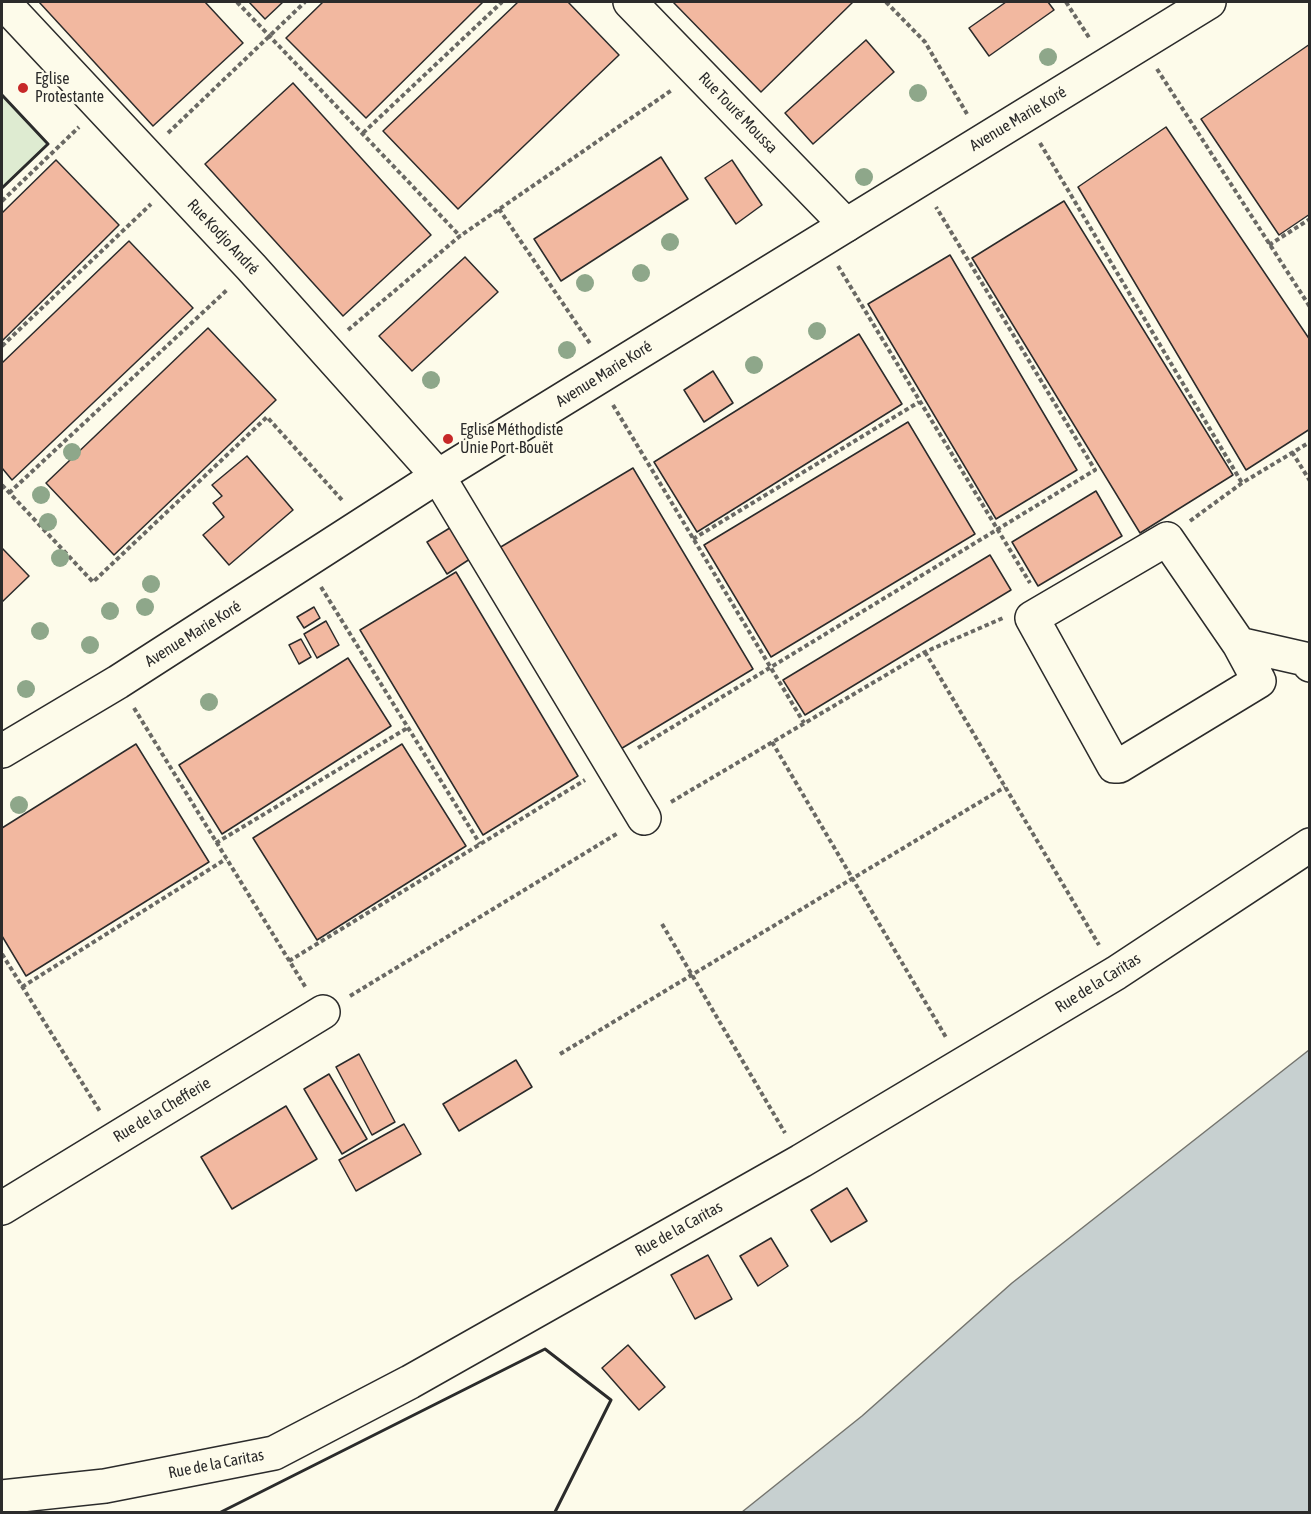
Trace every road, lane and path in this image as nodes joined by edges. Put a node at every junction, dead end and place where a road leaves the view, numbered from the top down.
1 (3, 2) edge
2 (237, 2) edge
3 (305, 2) edge
4 (502, 2) edge
5 (630, 2) edge
6 (886, 2) edge
7 (1066, 2) edge
8 (1209, 2) edge
9 (270, 35) junction
10 (1141, 43) junction
11 (1106, 65) junction
12 (698, 72) junction
13 (101, 107) junction
14 (1024, 115) junction
15 (363, 133) junction
16 (983, 140) junction
17 (146, 155) junction
18 (920, 179) junction
19 (172, 184) junction
20 (2, 201) edge
21 (499, 209) junction
22 (1310, 219) edge
23 (834, 232) junction
24 (460, 236) junction
25 (1269, 245) junction
26 (251, 267) junction
27 (1310, 307) edge
28 (2, 346) edge
29 (324, 350) junction
30 (603, 374) junction
31 (919, 402) junction
32 (1310, 442) edge
33 (1292, 452) junction
34 (438, 476) junction
35 (1310, 481) edge
36 (1242, 483) junction
37 (2, 485) edge
38 (9, 492) junction
39 (365, 525) junction
40 (996, 530) junction
41 (693, 538) junction
42 (1167, 539) junction
43 (306, 563) junction
44 (1047, 609) junction
45 (1239, 644) junction
46 (925, 652) dead end
47 (1310, 665) edge
48 (770, 667) junction
49 (118, 682) junction
50 (804, 723) dead end
51 (409, 727) junction
52 (772, 742) dead end
53 (2, 751) edge
54 (612, 764) junction
55 (1005, 787) junction
56 (644, 818) dead end
57 (216, 843) junction
58 (480, 844) junction
59 (1310, 845) edge
60 (226, 859) junction
61 (853, 879) junction
62 (662, 924) dead end
63 (2, 954) edge
64 (289, 961) junction
65 (1116, 973) junction
66 (693, 975) junction
67 (22, 987) junction
68 (323, 1012) joint
69 (560, 1054) dead end
70 (962, 1065) junction
71 (116, 1136) junction
72 (801, 1161) junction
73 (2, 1208) edge
74 (2, 1497) edge

1 - 13 street, Rue Kodjo André
2 - 9 path
3 - 9 path
4 - 15 path
5 - 12 street, Rue Touré Moussa
6 - 16 path
7 - 11 path
8 - 10 street, Avenue Marie Koré
9 - 15 path
9 - 17 path
10 - 11 street, Avenue Marie Koré
10 - 25 path
11 - 14 street, Avenue Marie Koré
12 - 21 path
12 - 23 street, Rue Touré Moussa
13 - 17 street, Rue Kodjo André
13 - 20 path
14 - 16 street, Avenue Marie Koré
14 - 36 path
15 - 24 path
16 - 18 street, Avenue Marie Koré
17 - 19 street, Rue Kodjo André
18 - 23 street, Avenue Marie Koré
18 - 40 path
19 - 26 street, Rue Kodjo André
19 - 28 path
21 - 24 path
21 - 30 path
22 - 25 path
23 - 30 street, Avenue Marie Koré
23 - 31 path
24 - 29 path
25 - 27 path
26 - 29 street, Rue Kodjo André
26 - 38 path
29 - 34 street, Rue Kodjo André
30 - 34 street, Avenue Marie Koré
30 - 41 path
31 - 40 path
31 - 41 path
32 - 33 path
33 - 35 path
33 - 36 path
34 - 39 street, Avenue Marie Koré
34 - 54 street, Rue Kodjo André
36 - 42 path
37 - 38 path
38 - 39 path
39 - 43 street, Avenue Marie Koré
40 - 44 path
40 - 48 path
41 - 48 path
42 - 44 street
42 - 45 street
43 - 49 street, Avenue Marie Koré
43 - 51 path
44 - 45 street
45 - 47 street
46 - 55 path
48 - 50 path
48 - 54 path
49 - 53 street, Avenue Marie Koré
49 - 57 path
51 - 57 path
51 - 58 path
52 - 61 path
54 - 56 street, Rue Kodjo André
54 - 58 path
55 - 61 path
55 - 65 path
57 - 60 path
58 - 64 path
59 - 65 street, Rue de la Caritas
60 - 64 path
60 - 67 path
61 - 66 path
61 - 70 path
62 - 66 path
63 - 67 path
64 - 68 path
65 - 70 street, Rue de la Caritas
66 - 69 path
66 - 72 path
67 - 71 path
68 - 71 street, Rue de la Chefferie
70 - 72 street, Rue de la Caritas
71 - 73 street, Rue de la Chefferie
72 - 74 street, Rue de la Caritas

